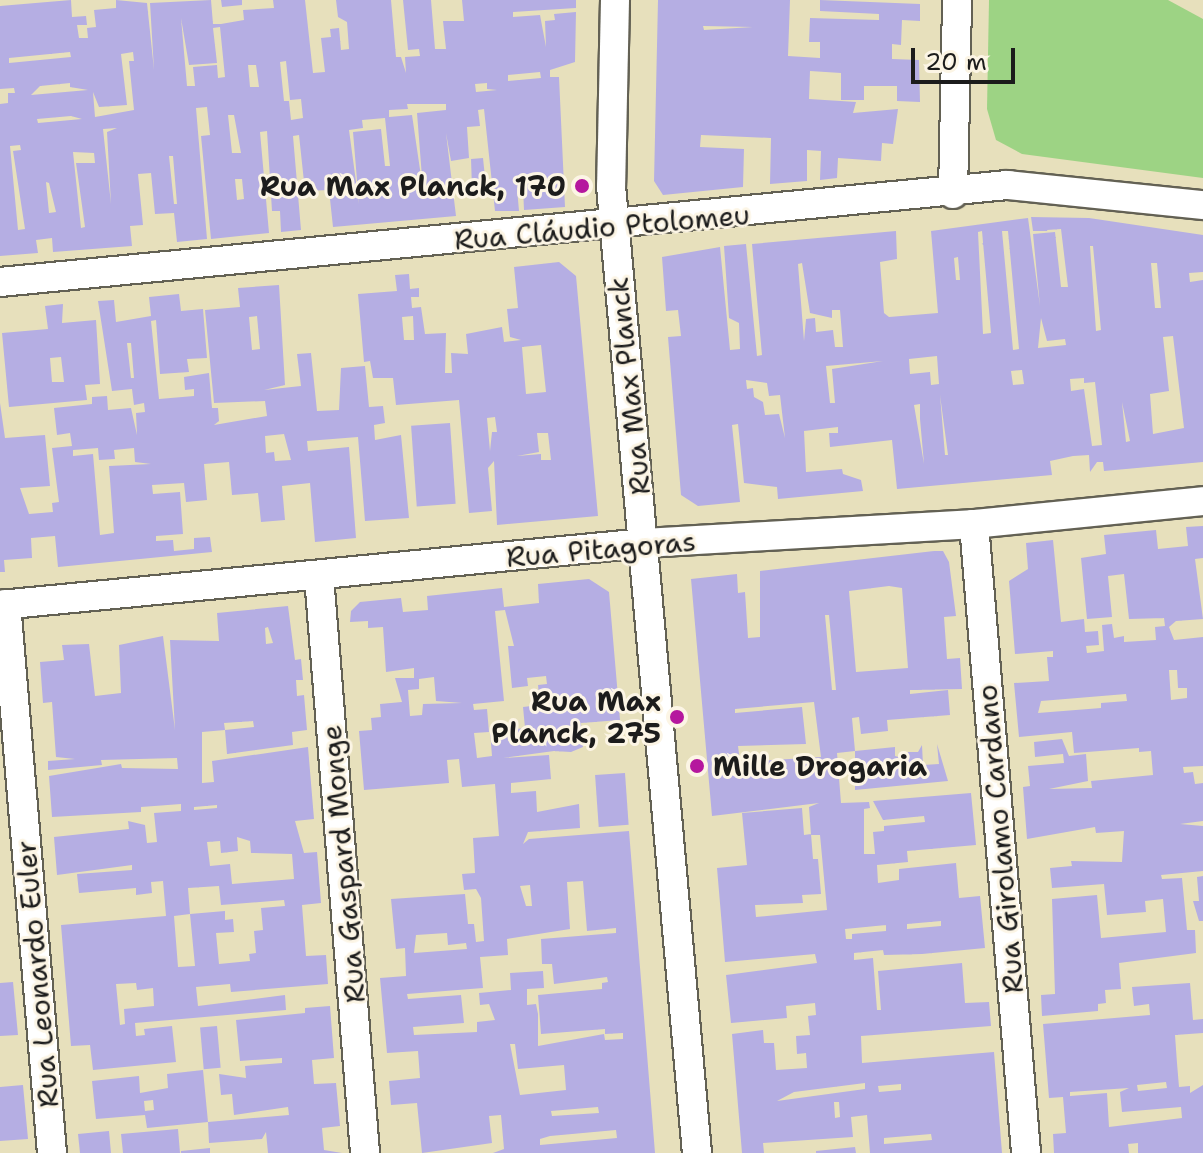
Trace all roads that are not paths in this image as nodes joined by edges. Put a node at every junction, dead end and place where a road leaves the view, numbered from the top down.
1 (615, 0) edge
2 (957, 0) edge
3 (953, 194) junction
4 (1203, 205) edge
5 (614, 227) junction
6 (0, 282) edge
7 (1203, 501) edge
8 (974, 524) junction
9 (645, 543) junction
10 (319, 576) junction
11 (3, 605) edge
12 (52, 1153) edge
13 (365, 1153) edge
14 (697, 1153) edge
15 (1026, 1153) edge

1 - 5 street, Rua Max Planck
2 - 3 street
3 - 4 street, Rua Cláudio Ptolomeu
3 - 5 street, Rua Cláudio Ptolomeu
5 - 6 street, Rua Cláudio Ptolomeu
5 - 9 street, Rua Max Planck
7 - 8 street, Rua Pitagoras
8 - 9 street, Rua Pitagoras
8 - 15 street, Rua Girolamo Cardano
9 - 10 street, Rua Pitagoras
9 - 14 street, Rua Max Planck
10 - 11 street, Rua Pitagoras
10 - 13 street, Rua Gaspard Monge
11 - 12 street, Rua Leonardo Euler

